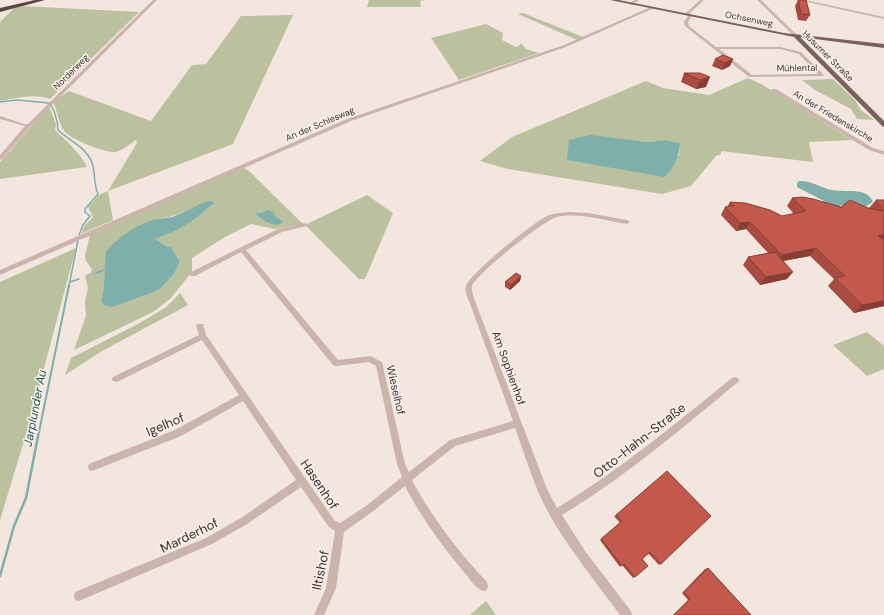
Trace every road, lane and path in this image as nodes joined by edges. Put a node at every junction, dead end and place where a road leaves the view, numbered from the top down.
1 (42, 0) edge
2 (155, 0) edge
3 (612, 0) edge
4 (637, 0) edge
5 (702, 0) edge
6 (759, 0) edge
7 (800, 0) edge
8 (631, 4) junction
9 (652, 8) junction
10 (0, 10) edge
11 (689, 15) junction
12 (884, 18) edge
13 (795, 35) junction
14 (884, 46) edge
15 (715, 48) junction
16 (774, 90) dead end
17 (0, 117) edge
18 (29, 125) junction
19 (884, 126) edge
20 (884, 153) edge
21 (0, 158) edge
22 (627, 222) dead end
23 (305, 225) dead end
24 (242, 249) junction
25 (0, 273) edge
26 (192, 274) dead end
27 (200, 326) dead end
28 (203, 336) junction
29 (116, 379) dead end
30 (735, 380) dead end
31 (245, 396) junction
32 (518, 423) junction
33 (92, 467) dead end
34 (406, 479) junction
35 (302, 481) junction
36 (555, 514) junction
37 (340, 529) junction
38 (483, 586) dead end
39 (79, 596) dead end
40 (319, 615) edge
41 (627, 615) edge

1 - 10 highway
2 - 18 street, Norderweg
3 - 8 main road, Ochsenweg
4 - 8 street
5 - 11 street
6 - 13 street, Husumer Straße
7 - 12 street
8 - 9 main road, Ochsenweg
9 - 11 main road, Ochsenweg
9 - 25 street, An der Schleswag
11 - 13 main road, Ochsenweg
11 - 15 street
13 - 14 main road, Ochsenweg
13 - 19 main road, Husumer Straße
15 - 15 street, Mühlental
16 - 20 street, An der Friedenskirche
17 - 18 street
18 - 21 street, Norderweg
22 - 32 street, Am Sophienhof
23 - 24 street
24 - 26 street
24 - 34 street, Wieselhof
27 - 28 street, Hasenhof
28 - 29 street
28 - 31 street, Hasenhof
30 - 36 street, Otto-Hahn-Straße
31 - 33 street, Igelhof
31 - 35 street, Hasenhof
32 - 34 street
32 - 36 street, Am Sophienhof
34 - 37 street
34 - 38 street, Wieselhof
35 - 37 street, Hasenhof
35 - 39 street, Marderhof
36 - 41 street, Am Sophienhof
37 - 40 street, Iltishof

